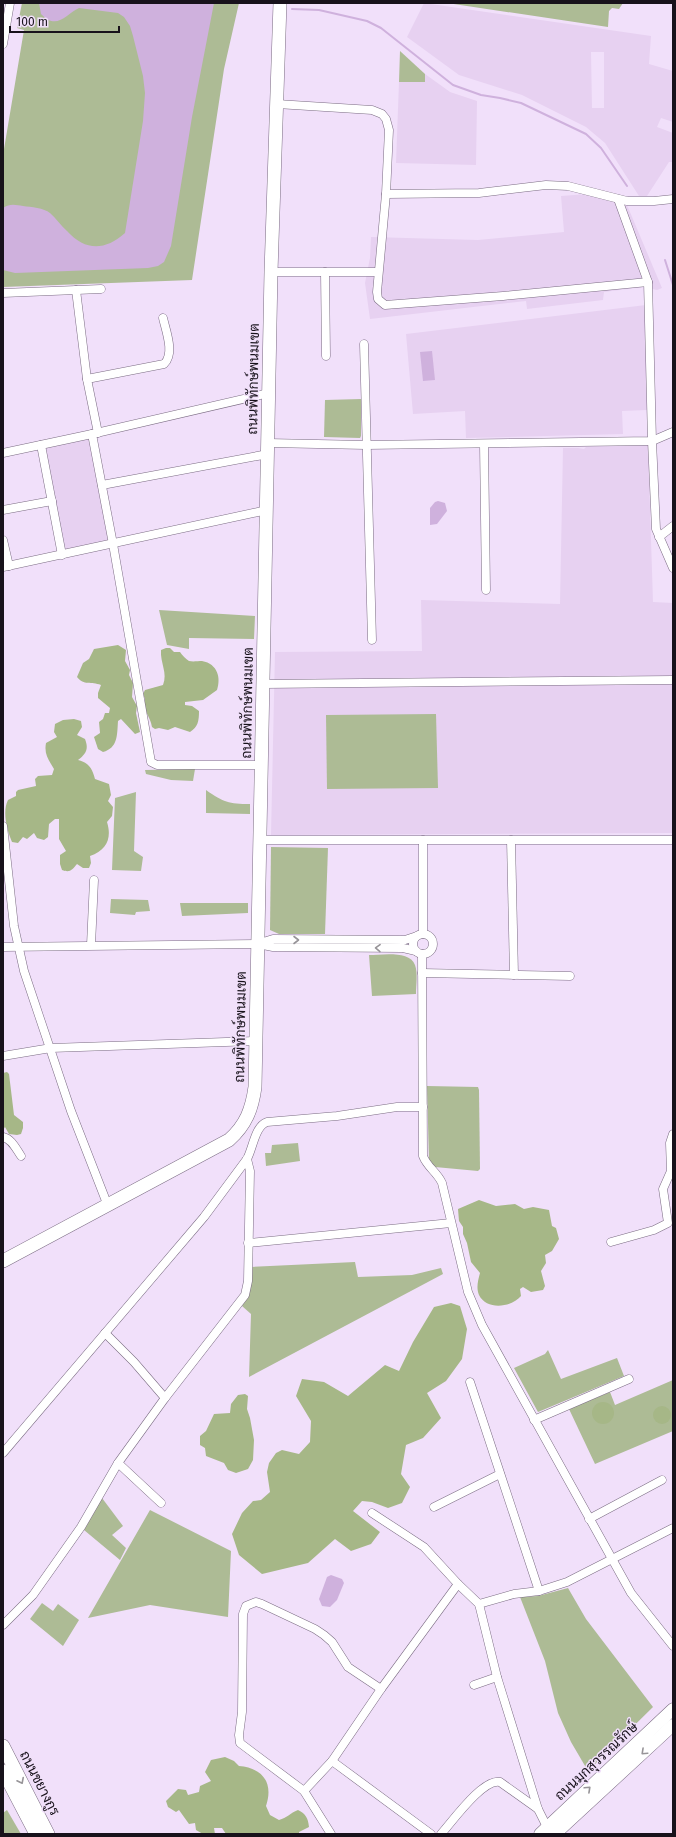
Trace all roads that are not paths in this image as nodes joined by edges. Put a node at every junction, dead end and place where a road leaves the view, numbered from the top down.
1 (10, 3) edge
2 (280, 3) edge
3 (3, 44) edge
4 (277, 104) junction
5 (386, 194) junction
6 (618, 199) junction
7 (673, 199) edge
8 (271, 272) junction
9 (325, 272) junction
10 (378, 272) junction
11 (648, 282) junction
12 (102, 289) dead end
13 (76, 290) junction
14 (3, 293) edge
15 (163, 318) dead end
16 (364, 344) dead end
17 (326, 356) dead end
18 (88, 379) junction
19 (269, 393) junction
20 (673, 432) edge
21 (95, 434) junction
22 (652, 441) junction
23 (366, 444) junction
24 (484, 444) junction
25 (41, 445) junction
26 (268, 449) junction
27 (3, 453) edge
28 (102, 485) junction
29 (52, 501) junction
30 (3, 510) edge
31 (267, 510) junction
32 (673, 526) edge
33 (659, 537) junction
34 (3, 540) edge
35 (113, 544) junction
36 (62, 555) junction
37 (6, 567) edge
38 (673, 568) edge
39 (486, 590) dead end
40 (372, 640) dead end
41 (673, 680) edge
42 (264, 684) junction
43 (262, 765) junction
44 (3, 826) edge
45 (260, 840) junction
46 (423, 840) junction
47 (511, 840) junction
48 (673, 840) edge
49 (94, 880) dead end
50 (420, 935) junction
51 (258, 944) junction
52 (91, 945) junction
53 (18, 946) junction
54 (3, 947) edge
55 (419, 952) junction
56 (422, 973) junction
57 (514, 974) junction
58 (570, 976) dead end
59 (255, 1041) junction
60 (51, 1048) junction
61 (3, 1056) edge
62 (423, 1107) junction
63 (673, 1134) edge
64 (3, 1137) edge
65 (21, 1156) dead end
66 (248, 1160) junction
67 (108, 1206) junction
68 (452, 1223) junction
69 (611, 1242) dead end
70 (248, 1243) junction
71 (3, 1261) edge
72 (105, 1333) junction
73 (629, 1380) dead end
74 (470, 1382) dead end
75 (165, 1398) junction
76 (534, 1420) junction
77 (3, 1454) edge
78 (118, 1463) junction
79 (500, 1474) junction
80 (662, 1480) dead end
81 (161, 1503) dead end
82 (434, 1507) dead end
83 (372, 1513) dead end
84 (589, 1519) junction
85 (673, 1528) edge
86 (611, 1558) junction
87 (458, 1584) junction
88 (539, 1591) junction
89 (479, 1604) junction
90 (3, 1625) edge
91 (673, 1646) edge
92 (497, 1677) junction
93 (474, 1685) dead end
94 (381, 1689) junction
95 (673, 1710) edge
96 (673, 1726) edge
97 (3, 1746) edge
98 (332, 1761) junction
99 (3, 1771) edge
100 (304, 1791) junction
101 (538, 1809) junction
102 (568, 1815) junction
103 (547, 1832) edge
104 (36, 1834) edge
105 (48, 1834) edge
106 (331, 1834) edge
107 (431, 1834) edge
108 (441, 1834) edge

1 - 3 street
2 - 4 main road, ถนนพิทักษ์พนมเขต
4 - 5 street
4 - 8 main road, ถนนพิทักษ์พนมเขต
5 - 6 street
5 - 10 street
6 - 7 street
6 - 11 street
8 - 9 street
8 - 19 main road, ถนนพิทักษ์พนมเขต
9 - 10 street
9 - 17 street
10 - 11 street
11 - 22 street
12 - 13 street
13 - 14 street
13 - 18 street
15 - 18 street
16 - 23 street
18 - 21 street
19 - 21 street
19 - 26 main road, ถนนพิทักษ์พนมเขต
20 - 22 street
21 - 25 street
21 - 28 street
22 - 24 street
22 - 33 street
23 - 24 street
23 - 26 street
23 - 40 street
24 - 39 street
25 - 27 street
25 - 29 street
26 - 28 street
26 - 31 main road, ถนนพิทักษ์พนมเขต
28 - 35 street
29 - 30 street
29 - 36 street
31 - 35 street
31 - 42 main road, ถนนพิทักษ์พนมเขต
32 - 33 street
33 - 38 street
34 - 37 street
35 - 36 street
35 - 43 street
36 - 37 street
41 - 42 street
42 - 43 main road, ถนนพิทักษ์พนมเขต
43 - 45 main road, ถนนพิทักษ์พนมเขต
44 - 53 street
45 - 46 street
45 - 51 main road, ถนนพิทักษ์พนมเขต
46 - 47 street
46 - 50 street
47 - 48 street
47 - 57 street
49 - 52 street
51 -> 50 street
50 - 55 street
50 - 55 street
51 - 52 street
55 -> 51 street
51 - 59 main road, ถนนพิทักษ์พนมเขต
52 - 53 street
53 - 54 street
53 - 60 street
55 - 56 street
56 - 57 street
56 - 62 street
57 - 58 street
59 - 60 street
59 - 67 main road, ถนนพิทักษ์พนมเขต
60 - 61 street
60 - 67 street
62 - 66 street
62 - 68 street
63 - 69 street
64 - 65 street
66 - 70 street
66 - 72 street
67 - 71 main road, ถนนพิทักษ์พนมเขต
68 - 70 street
68 - 76 street
70 - 75 street
72 - 75 street
72 - 77 street
73 - 76 street
74 - 79 street
75 - 78 street
76 - 84 street
78 - 81 street
78 - 90 street
79 - 82 street
79 - 88 street
80 - 84 street
83 - 87 street
84 - 86 street
85 - 86 street
86 - 88 street
86 - 91 street
87 - 89 street
87 - 94 street
88 - 89 street
89 - 92 street
92 - 93 street
92 - 101 street
94 - 98 street
94 - 100 street
102 -> 95 main road, ถนนมุกสุวรรณรักษ์
96 -> 102 main road, ถนนมุกสุวรรณรักษ์
97 -> 105 main road, ถนนชยางกูร
98 - 100 street
98 - 107 street
99 - 104 main road, ถนนชยางกูร
100 - 106 street
101 - 103 street
101 - 108 street
102 - 103 main road, ถนนมุกสุวรรณรักษ์

